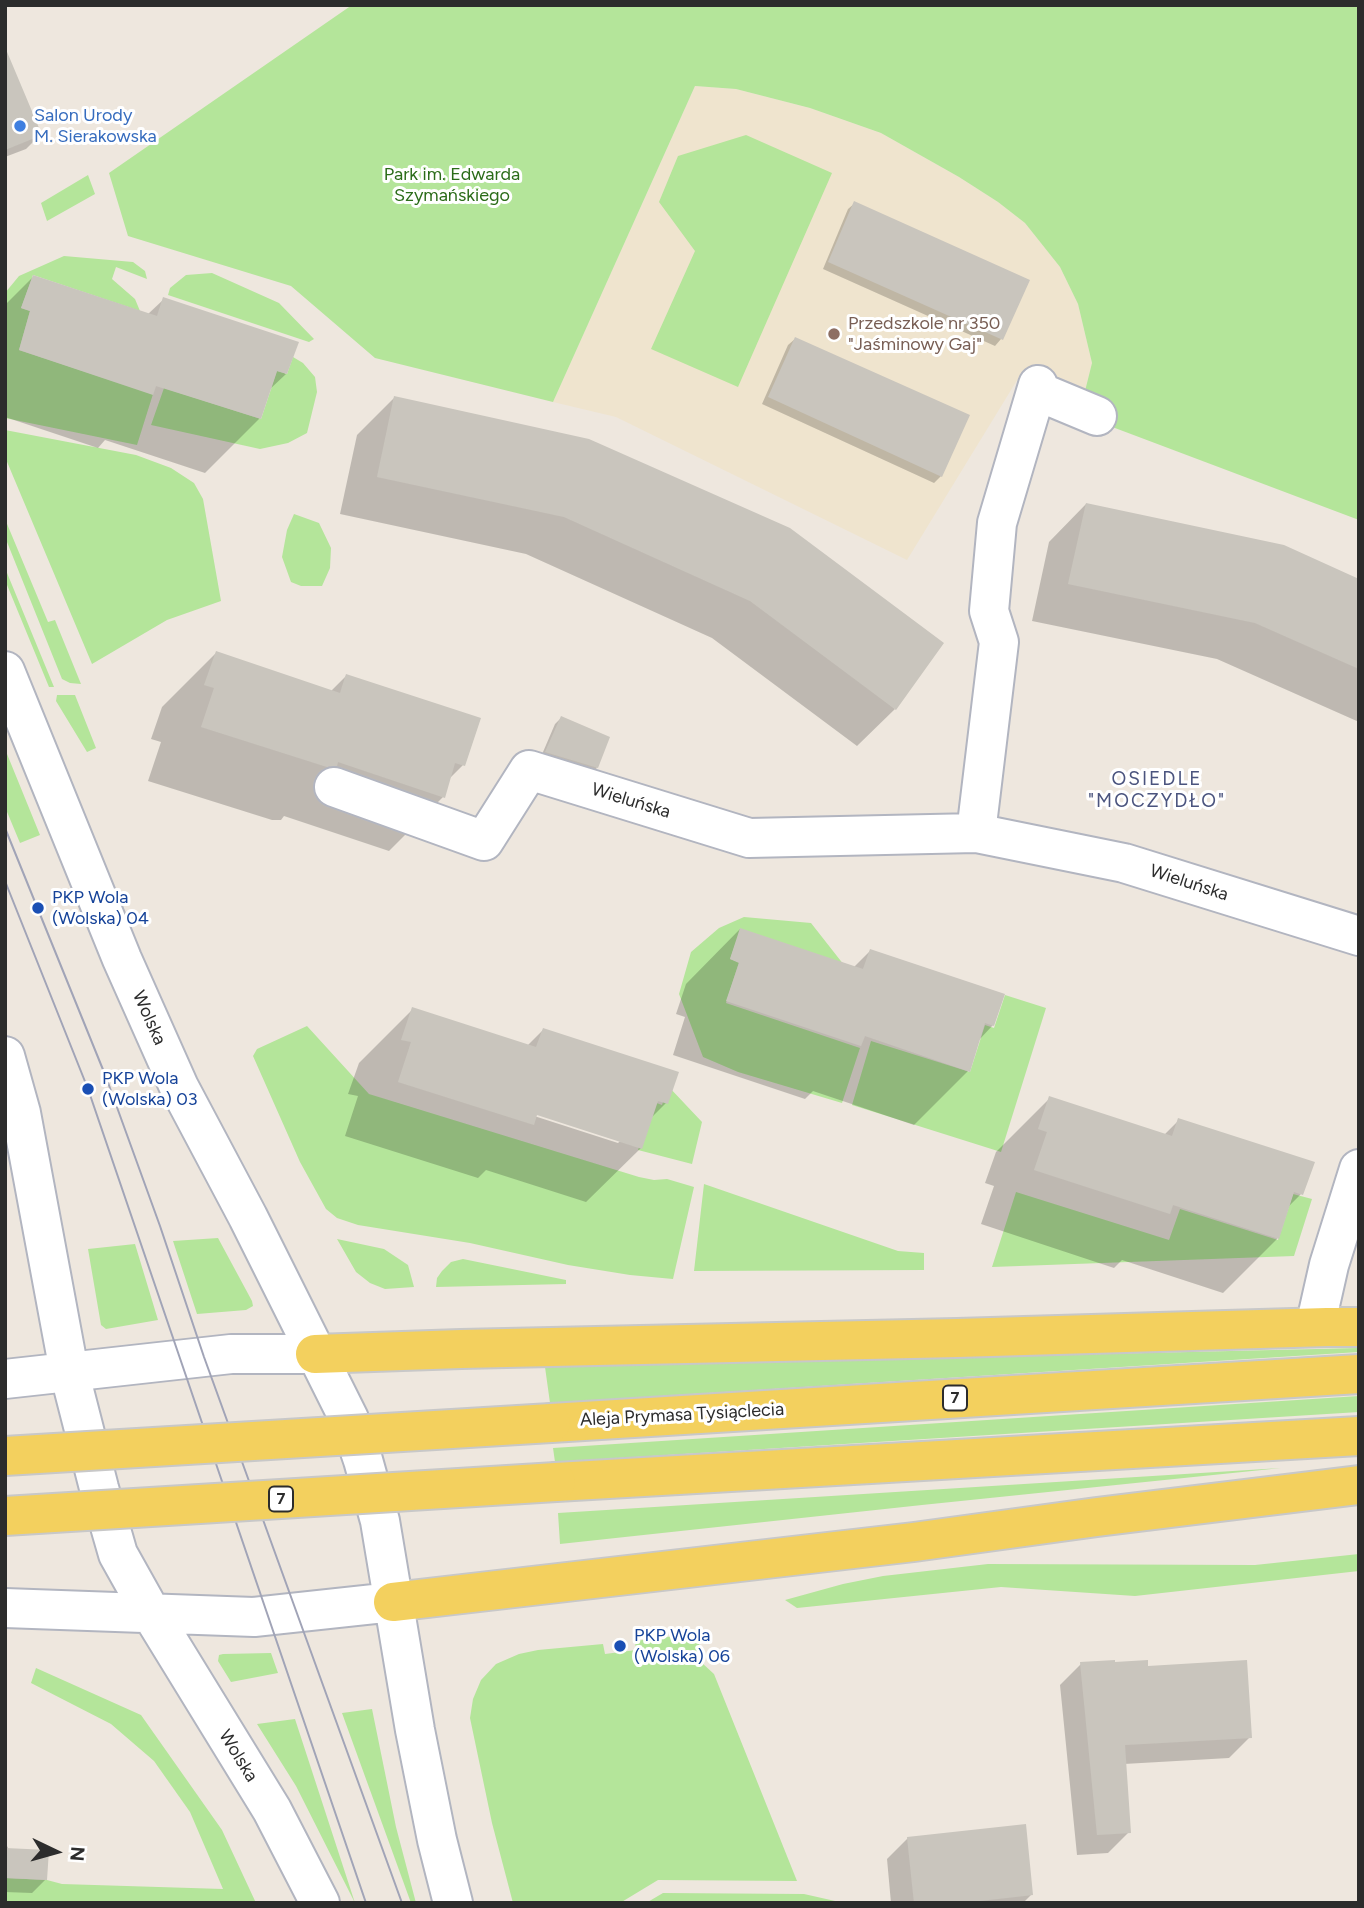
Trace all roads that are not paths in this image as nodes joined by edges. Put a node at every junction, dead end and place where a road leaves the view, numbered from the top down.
1 (1097, 416) dead end
2 (5, 671) edge
3 (334, 787) dead end
4 (976, 833) junction
5 (1359, 936) edge
6 (5, 1056) edge
7 (1359, 1169) edge
8 (1315, 1327) junction
9 (1359, 1328) edge
10 (315, 1354) junction
11 (69, 1371) junction
12 (1359, 1374) edge
13 (5, 1379) edge
14 (1359, 1436) edge
15 (5, 1456) edge
16 (1359, 1485) edge
17 (5, 1516) edge
18 (393, 1602) junction
19 (5, 1608) edge
20 (151, 1613) junction
21 (320, 1903) edge
22 (453, 1903) edge

1 - 4 main road
2 - 10 main road, Wolska
3 - 4 main road, Wieluńska
4 - 5 main road, Wieluńska
6 - 11 main road
7 - 8 main road
8 - 9 main road
8 - 10 main road
10 - 11 main road
10 - 18 main road, Wolska
11 - 13 main road
11 - 20 main road, Wolska
12 - 15 main road, Aleja Prymasa Tysiąclecia / 7, bridge
14 - 17 main road, 7, bridge
16 - 18 main road
18 - 20 main road
18 - 22 main road
19 - 20 main road
20 - 21 main road, Wolska

